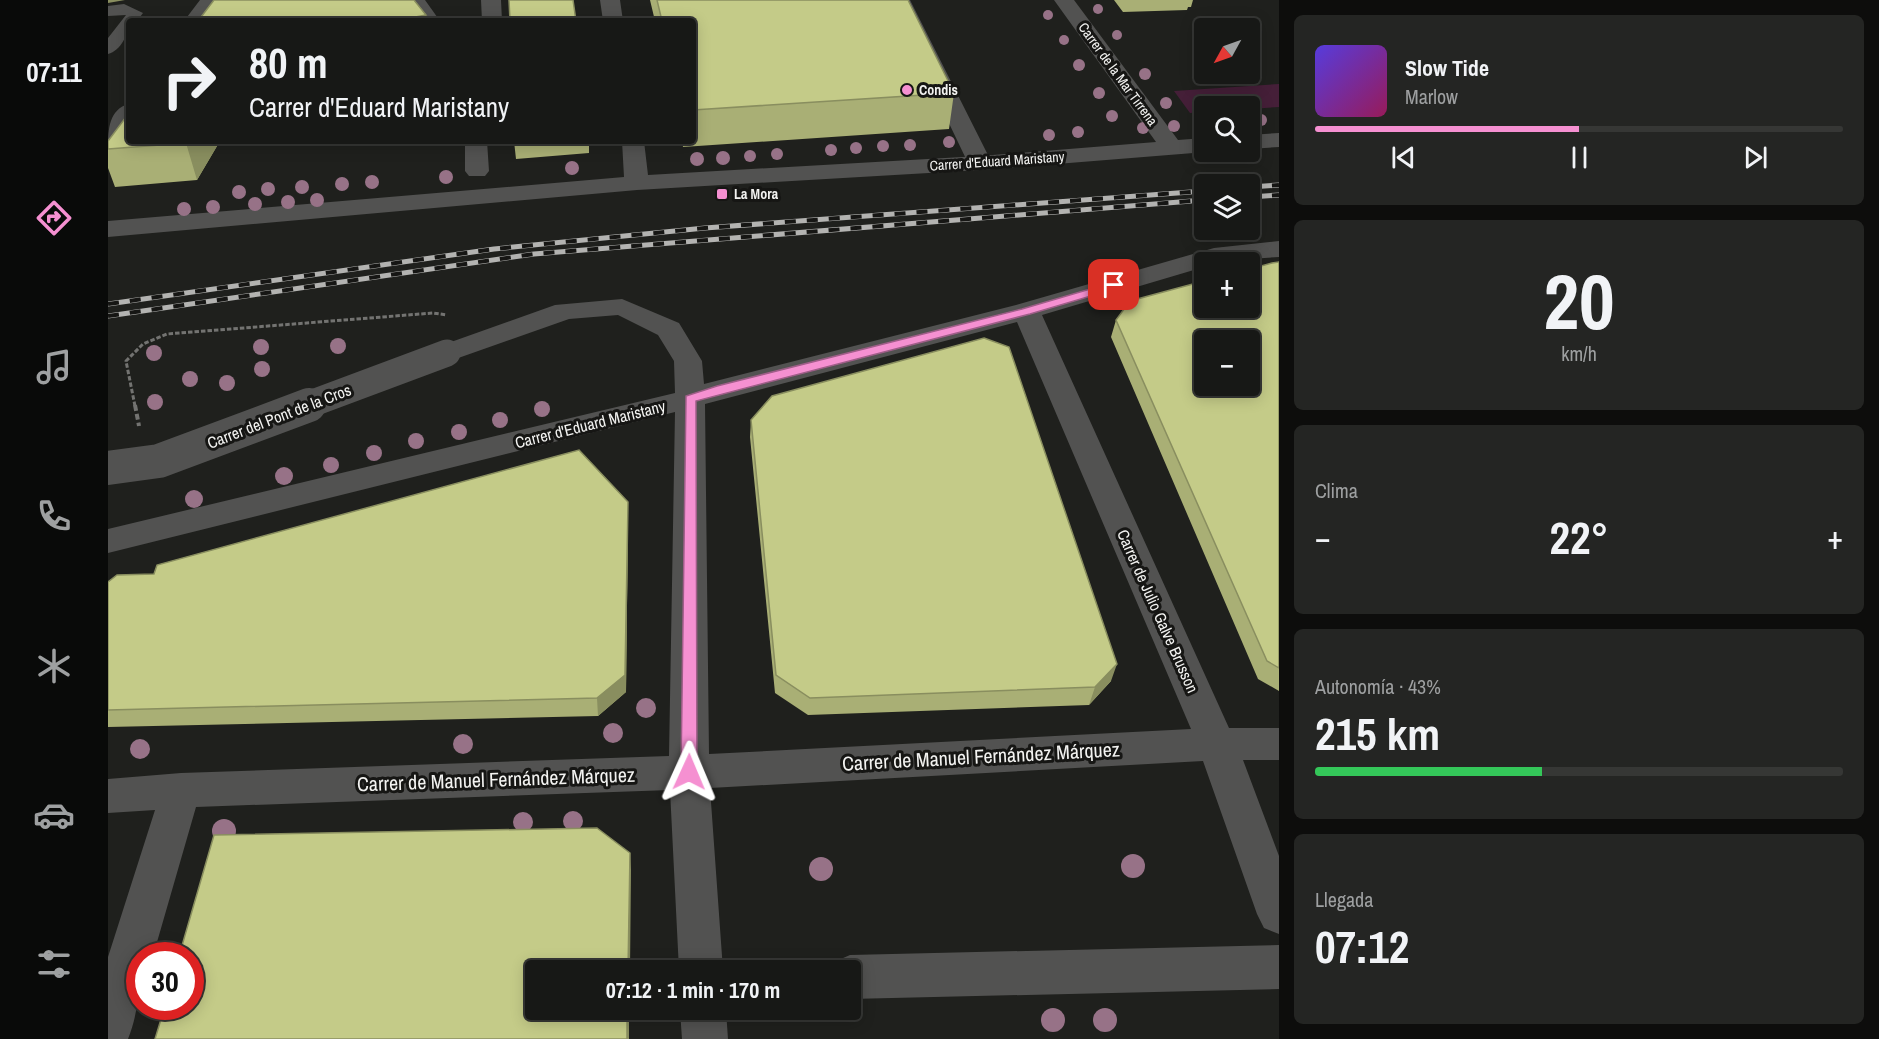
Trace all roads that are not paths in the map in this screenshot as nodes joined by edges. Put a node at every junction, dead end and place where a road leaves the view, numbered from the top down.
1 (210, 0) edge
2 (415, 0) edge
3 (491, 0) edge
4 (610, 0) edge
5 (900, 0) edge
6 (1064, 0) edge
7 (108, 10) edge
8 (131, 18) edge
9 (197, 18) edge
10 (428, 18) edge
11 (492, 18) edge
12 (613, 18) edge
13 (126, 24) edge
14 (108, 49) edge
15 (126, 115) edge
16 (108, 140) edge
17 (1279, 140) edge
18 (1260, 141) edge
19 (476, 144) edge
20 (633, 144) edge
21 (1194, 146) edge
22 (1172, 148) junction
23 (980, 163) junction
24 (477, 171) dead end
25 (637, 183) junction
26 (108, 229) edge
27 (1279, 249) edge
28 (1026, 311) junction
29 (690, 399) junction
30 (108, 468) edge
31 (108, 541) edge
32 (1216, 744) junction
33 (1279, 744) edge
34 (689, 772) junction
35 (181, 790) junction
36 (108, 796) edge
37 (1279, 914) edge
38 (700, 960) edge
39 (1279, 967) edge
40 (861, 977) edge
41 (704, 1020) edge
42 (108, 1030) edge
43 (705, 1039) edge

1 - 9 street
2 - 10 street
3 - 11 street
4 - 12 street
5 - 23 street
6 - 22 street, Carrer de la Mar Tirrena
7 - 8 lane
13 - 14 lane
15 - 16 street
17 - 18 street
19 - 24 street
20 - 25 street
21 - 22 street, Carrer d'Eduard Maristany
22 - 23 street, Carrer d'Eduard Maristany
23 - 25 street, Carrer d'Eduard Maristany
25 - 26 street, Carrer d'Eduard Maristany
27 - 28 street, Carrer d'Eduard Maristany
28 - 29 street, Carrer d'Eduard Maristany
28 - 32 street, Carrer de Julio Galve Brusson
29 - 30 street, Carrer del Pont de la Cros, bridge
29 - 31 street, Carrer d'Eduard Maristany
29 - 34 street, Carrer del Pont de la Cros
32 - 33 street, Carrer de Manuel Fernández Márquez
32 - 34 street, Carrer de Manuel Fernández Márquez
32 - 37 street, Carrer de Julio Galve Brusson
34 - 35 street, Carrer de Manuel Fernández Márquez
34 - 38 street, Carrer del Pont de la Cros
35 - 36 street, Carrer de Manuel Fernández Márquez
35 - 42 street
39 - 40 street
41 - 43 street

